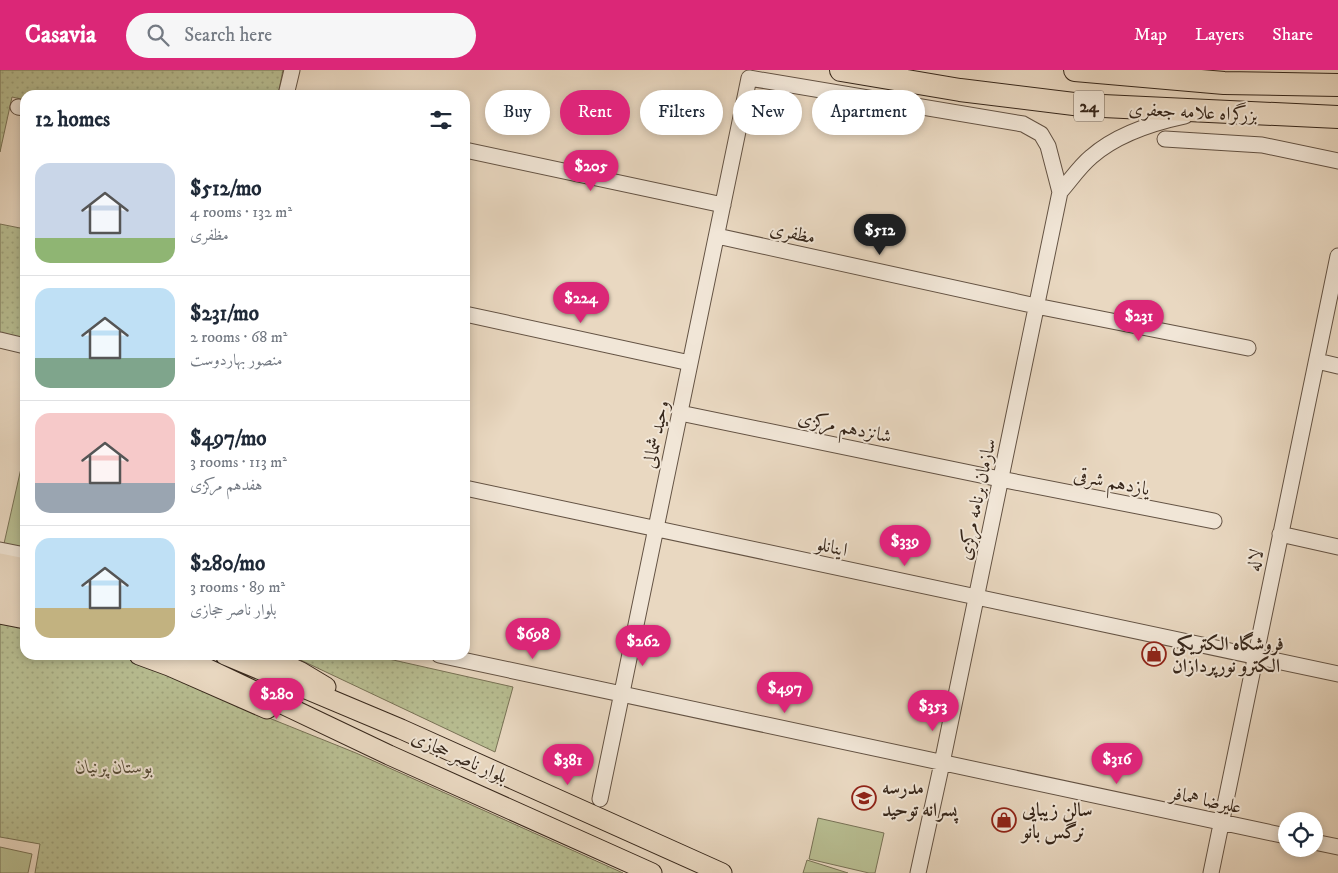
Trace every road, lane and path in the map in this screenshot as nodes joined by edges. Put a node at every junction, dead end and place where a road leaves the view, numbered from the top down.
1 (292, 70) edge
2 (841, 70) edge
3 (1075, 70) edge
4 (1170, 70) edge
5 (1224, 83) junction
6 (1338, 85) edge
7 (287, 90) edge
8 (1205, 112) junction
9 (1338, 117) edge
10 (1165, 139) dead end
11 (470, 151) edge
12 (1338, 161) edge
13 (1060, 192) junction
14 (723, 205) junction
15 (717, 236) junction
16 (1338, 256) edge
17 (1036, 306) junction
18 (470, 315) edge
19 (0, 340) edge
20 (20, 345) edge
21 (1248, 348) dead end
22 (1317, 361) junction
23 (690, 363) junction
24 (1338, 366) edge
25 (680, 412) junction
26 (1001, 479) junction
27 (470, 489) edge
28 (1214, 521) dead end
29 (656, 529) junction
30 (1280, 534) junction
31 (1338, 547) edge
32 (0, 550) edge
33 (20, 554) edge
34 (0, 563) edge
35 (20, 567) edge
36 (0, 580) edge
37 (20, 584) edge
38 (0, 597) edge
39 (976, 597) junction
40 (20, 601) edge
41 (0, 614) edge
42 (20, 618) edge
43 (1255, 656) junction
44 (151, 660) edge
45 (189, 660) edge
46 (237, 660) edge
47 (275, 660) edge
48 (462, 660) edge
49 (1338, 674) edge
50 (622, 694) junction
51 (401, 729) junction
52 (389, 755) junction
53 (942, 763) junction
54 (600, 799) dead end
55 (1221, 823) junction
56 (1278, 834) edge
57 (1323, 844) edge
58 (1338, 847) edge
59 (652, 873) edge
60 (722, 873) edge
61 (918, 873) edge
62 (1211, 873) edge

1 - 7 street
2 - 8 highway, بزرگراه علامه جعفری / 24
3 - 5 highway, بزرگراه علامه جعفری / 24
4 - 5 street
5 - 6 highway, بزرگراه علامه جعفری / 24
8 - 9 highway, بزرگراه علامه جعفری / 24
8 - 13 street
10 - 12 street
11 - 14 street
13 - 14 street, وحید شمالی
13 - 17 street, سازمان برنامه مرکزی
14 - 15 street, وحید شمالی
15 - 17 street, مظفری
15 - 23 street, وحید شمالی
16 - 22 street, لاله
17 - 21 street, مظفری
17 - 26 street, سازمان برنامه مرکزی
18 - 23 street
19 - 20 street
22 - 24 street
22 - 30 street, لاله
23 - 25 street, وحید شمالی
25 - 26 street, شانزدهم مرکزی
25 - 29 street, وحید شمالی
26 - 28 street, یازدهم شرقی
26 - 39 street, سازمان برنامه مرکزی
27 - 29 street, اینانلو
29 - 39 street, اینانلو
29 - 50 street, وحید شمالی
30 - 31 street
30 - 43 street, لاله
32 - 33 street
34 - 35 main road
36 - 37 main road
38 - 40 main road
39 - 43 street, اینانلو
39 - 53 street, سازمان برنامه مرکزی
41 - 42 main road
43 - 49 street, اینانلو
43 - 55 street, لاله
44 - 52 main road
45 - 52 main road, بلوار ناصر حجازی
46 - 51 main road, بلوار ناصر حجازی
47 - 51 main road
48 - 50 street, علیرضا همافر
50 - 53 street, علیرضا همافر
50 - 54 street, وحید شمالی
51 - 60 main road, بلوار ناصر حجازی
52 - 59 main road, بلوار ناصر حجازی
53 - 55 street, علیرضا همافر
53 - 61 street, سازمان برنامه مرکزی
55 - 56 street, علیرضا همافر
55 - 62 street, لاله
57 - 58 street

